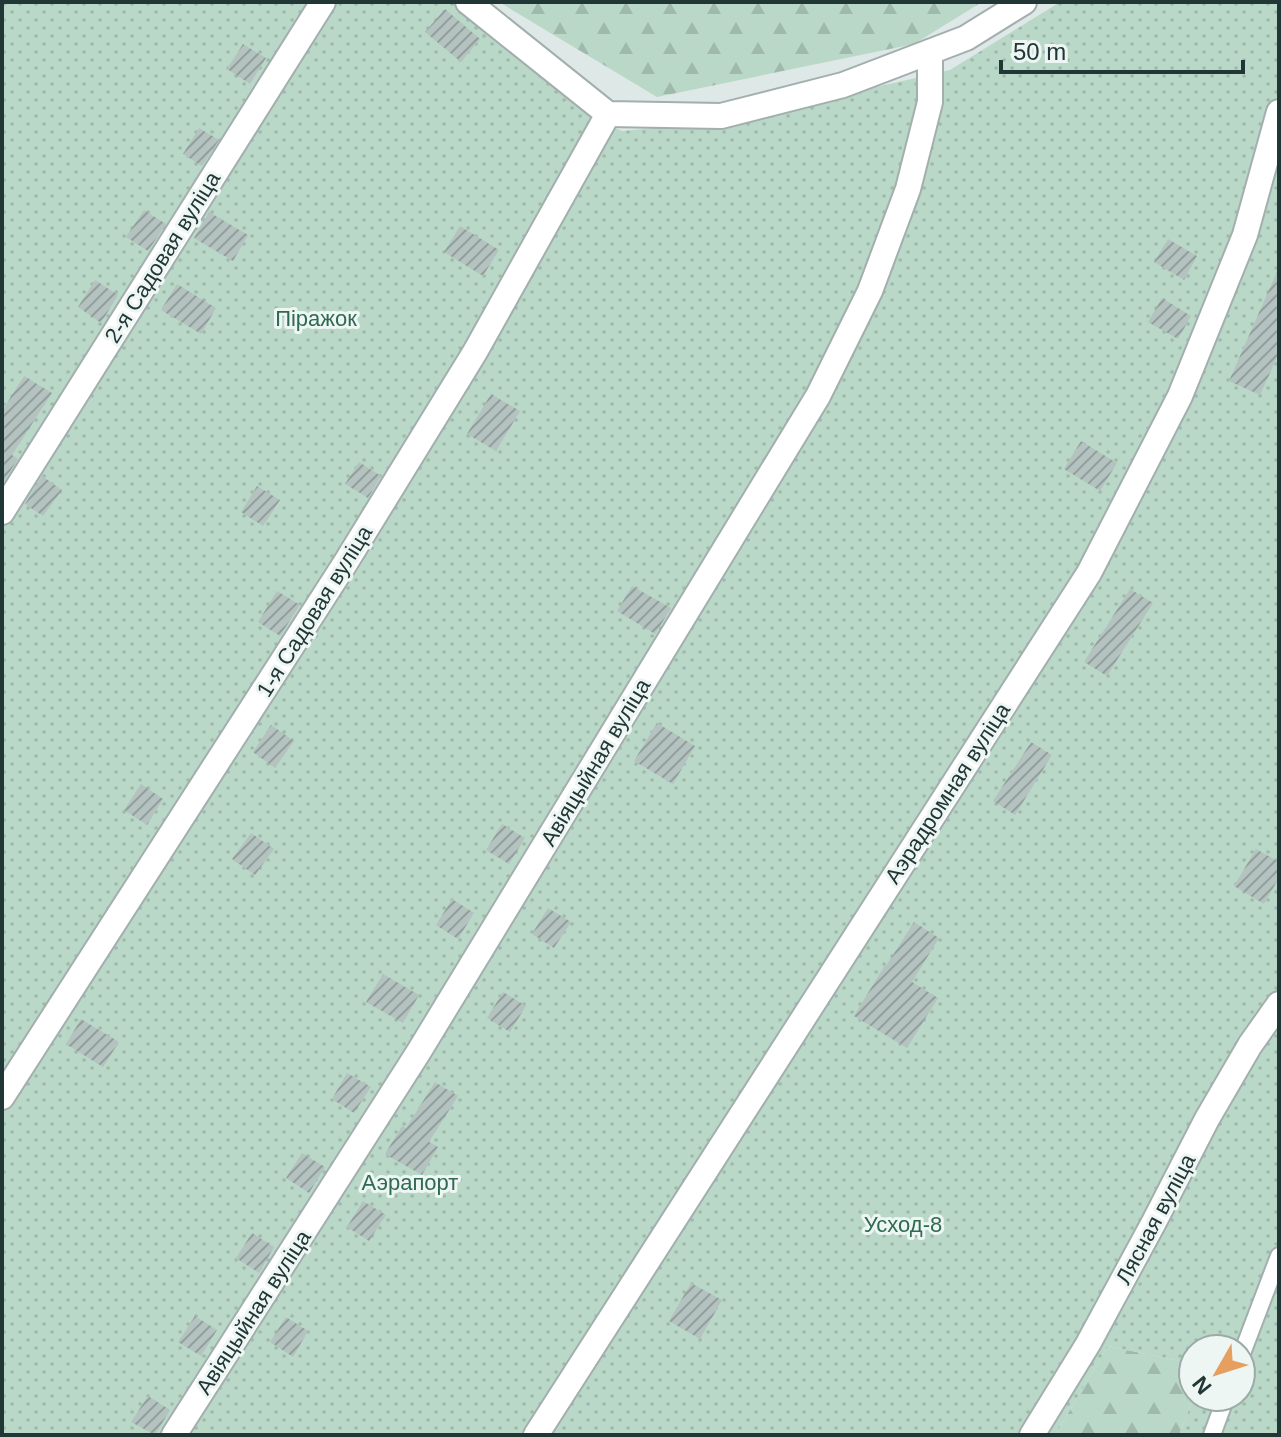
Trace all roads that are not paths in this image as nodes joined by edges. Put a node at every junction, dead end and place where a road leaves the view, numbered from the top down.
1 (323, 2) edge
2 (468, 2) edge
3 (1024, 2) edge
4 (930, 52) junction
5 (1279, 112) edge
6 (608, 114) junction
7 (2, 512) edge
8 (1279, 1004) edge
9 (2, 1097) edge
10 (1279, 1256) edge
11 (1250, 1333) edge
12 (1220, 1413) edge
13 (174, 1435) edge
14 (536, 1435) edge
15 (1032, 1435) edge
16 (1212, 1435) edge

1 - 7 street, 2-я Садовая вуліца
2 - 6 street
3 - 4 street
4 - 6 street
4 - 13 street, Авіяцыйная вуліца
5 - 14 street, Аэрадромная вуліца
6 - 9 street, 1-я Садовая вуліца
8 - 15 street, Лясная вуліца
10 - 11 lane
12 - 16 lane

